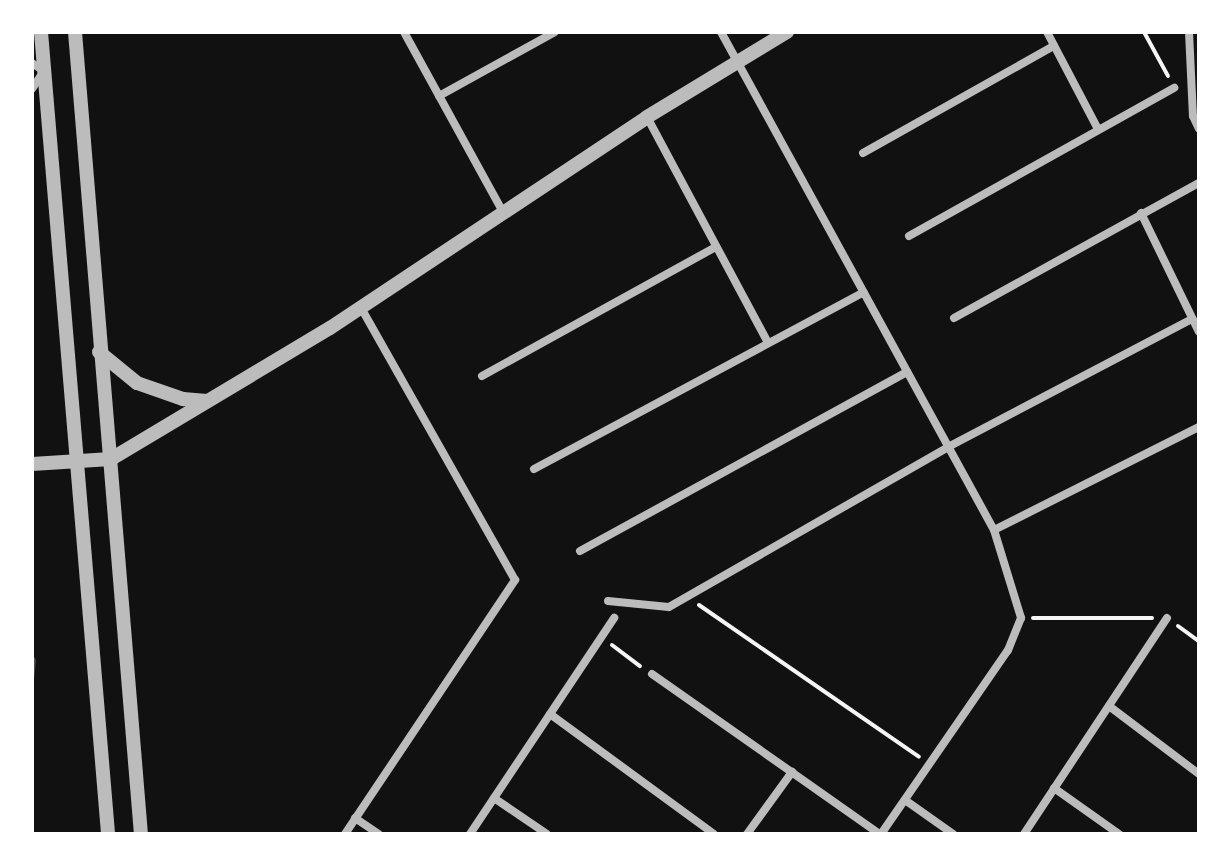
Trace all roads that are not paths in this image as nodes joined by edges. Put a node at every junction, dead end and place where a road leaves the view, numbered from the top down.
1 (41, 32) edge
2 (75, 32) edge
3 (404, 32) edge
4 (555, 32) edge
5 (721, 32) edge
6 (787, 32) edge
7 (1047, 32) edge
8 (1189, 32) edge
9 (1054, 46) junction
10 (738, 63) junction
11 (38, 67) edge
12 (1174, 88) dead end
13 (32, 89) edge
14 (439, 96) junction
15 (1196, 115) edge
16 (647, 117) junction
17 (1098, 129) junction
18 (1199, 129) edge
19 (863, 153) dead end
20 (1199, 183) edge
21 (503, 212) junction
22 (1141, 213) junction
23 (909, 236) dead end
24 (716, 247) junction
25 (864, 292) junction
26 (361, 308) junction
27 (954, 318) dead end
28 (1192, 319) junction
29 (1199, 332) edge
30 (768, 343) junction
31 (99, 352) junction
32 (907, 372) junction
33 (482, 376) dead end
34 (207, 401) junction
35 (1199, 427) edge
36 (948, 447) junction
37 (111, 459) junction
38 (78, 461) junction
39 (32, 464) edge
40 (534, 469) dead end
41 (994, 530) junction
42 (580, 551) dead end
43 (608, 601) dead end
44 (614, 618) dead end
45 (1167, 618) road end
46 (652, 674) road end
47 (1109, 706) junction
48 (550, 714) junction
49 (792, 772) junction
50 (1199, 774) edge
51 (1054, 788) junction
52 (494, 798) junction
53 (905, 800) junction
54 (355, 818) junction
55 (108, 834) edge
56 (141, 834) edge
57 (345, 834) edge
58 (379, 834) edge
59 (470, 834) edge
60 (547, 834) edge
61 (714, 834) edge
62 (747, 834) edge
63 (881, 834) edge
64 (953, 834) edge
65 (1024, 834) edge
66 (1119, 834) edge

1 - 11 street
2 - 31 street
3 - 14 street
4 - 14 street
5 - 10 street
6 - 10 street
7 - 9 street
8 - 15 street
9 - 17 street
9 - 19 street
10 - 16 street
10 - 25 street
11 - 13 street
11 - 38 street
12 - 17 street
14 - 21 street
15 - 18 street
16 - 21 street
16 - 24 street
17 - 23 street
20 - 22 street
21 - 26 street
22 - 27 street
22 - 28 street
24 - 30 street
24 - 33 street
25 - 30 street
25 - 32 street
26 - 34 street
26 - 54 street
28 - 29 street
28 - 36 street
30 - 40 street
31 - 34 street
31 - 37 street
32 - 36 street
32 - 42 street
34 - 37 street
35 - 41 street
36 - 41 street
36 - 43 street
37 - 38 street
37 - 56 street
38 - 39 street
38 - 55 street
41 - 53 street
44 - 48 street
45 - 47 street
46 - 49 street
47 - 50 street
47 - 51 street
48 - 52 street
48 - 61 street
49 - 62 street
49 - 63 street
51 - 65 street
51 - 66 street
52 - 59 street
52 - 60 street
53 - 63 street
53 - 64 street
54 - 57 street
54 - 58 street

